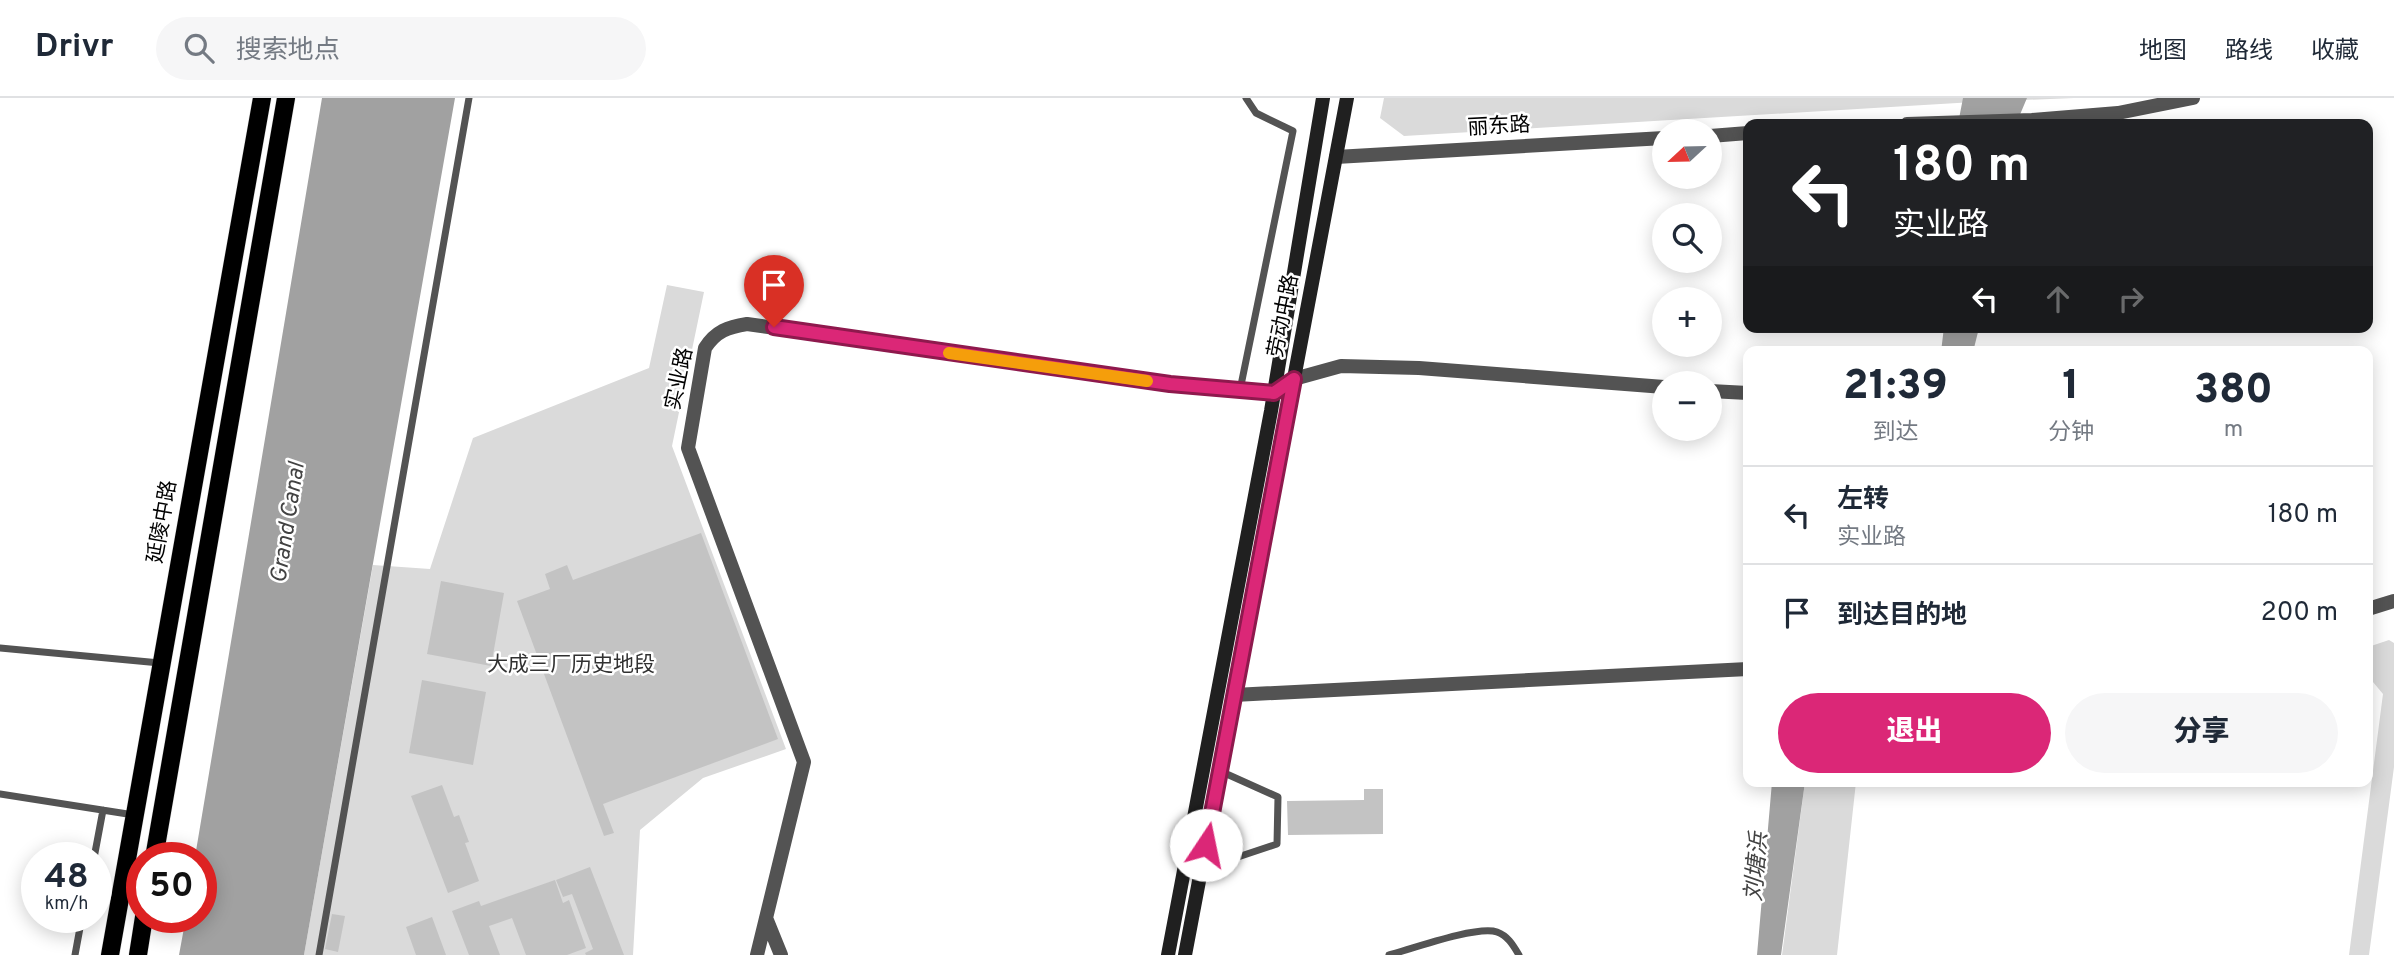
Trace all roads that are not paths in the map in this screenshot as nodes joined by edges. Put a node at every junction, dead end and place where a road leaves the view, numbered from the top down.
1 (262, 98) edge
2 (286, 98) edge
3 (469, 98) edge
4 (1246, 98) edge
5 (1323, 98) edge
6 (1347, 98) edge
7 (2193, 98) edge
8 (2044, 119) edge
9 (1743, 133) edge
10 (1722, 135) edge
11 (1652, 139) edge
12 (1336, 157) junction
13 (1294, 379) junction
14 (1652, 386) edge
15 (1240, 390) junction
16 (1722, 392) edge
17 (1274, 393) junction
18 (1743, 393) edge
19 (2394, 601) edge
20 (2373, 607) edge
21 (0, 648) edge
22 (161, 663) junction
23 (1743, 669) edge
24 (1234, 695) junction
25 (1220, 771) junction
26 (0, 794) edge
27 (103, 810) junction
28 (135, 816) junction
29 (97, 842) edge
30 (157, 842) edge
31 (1201, 869) junction
32 (766, 918) junction
33 (79, 933) edge
34 (141, 933) edge
35 (75, 955) edge
36 (110, 955) edge
37 (138, 955) edge
38 (319, 955) edge
39 (757, 955) edge
40 (780, 955) edge
41 (1168, 955) edge
42 (1185, 955) edge
43 (1388, 955) edge
44 (1519, 955) edge

1 - 22 main road, 延陵中路
2 - 30 main road
3 - 38 lane
4 - 15 lane
5 - 17 main road, 劳动中路
6 - 12 main road, 劳动中路
7 - 8 street
9 - 10 street
11 - 12 street, 丽东路
12 - 13 main road, 劳动中路
13 - 14 street
13 - 17 street
13 - 24 main road, 劳动中路
15 - 17 street, 实业路
15 - 32 street, 实业路
16 - 18 street
17 - 41 main road, 劳动中路
19 - 20 street
21 - 22 lane
22 - 28 main road, 延陵中路
23 - 24 street
24 - 25 main road, 劳动中路
25 - 31 main road, 劳动中路
25 - 31 lane
26 - 27 lane
27 - 28 lane
27 - 29 lane
28 - 36 main road, 延陵中路
31 - 42 main road, 劳动中路
32 - 39 street, 实业路
32 - 40 street
33 - 35 lane
34 - 37 main road
43 - 44 lane

